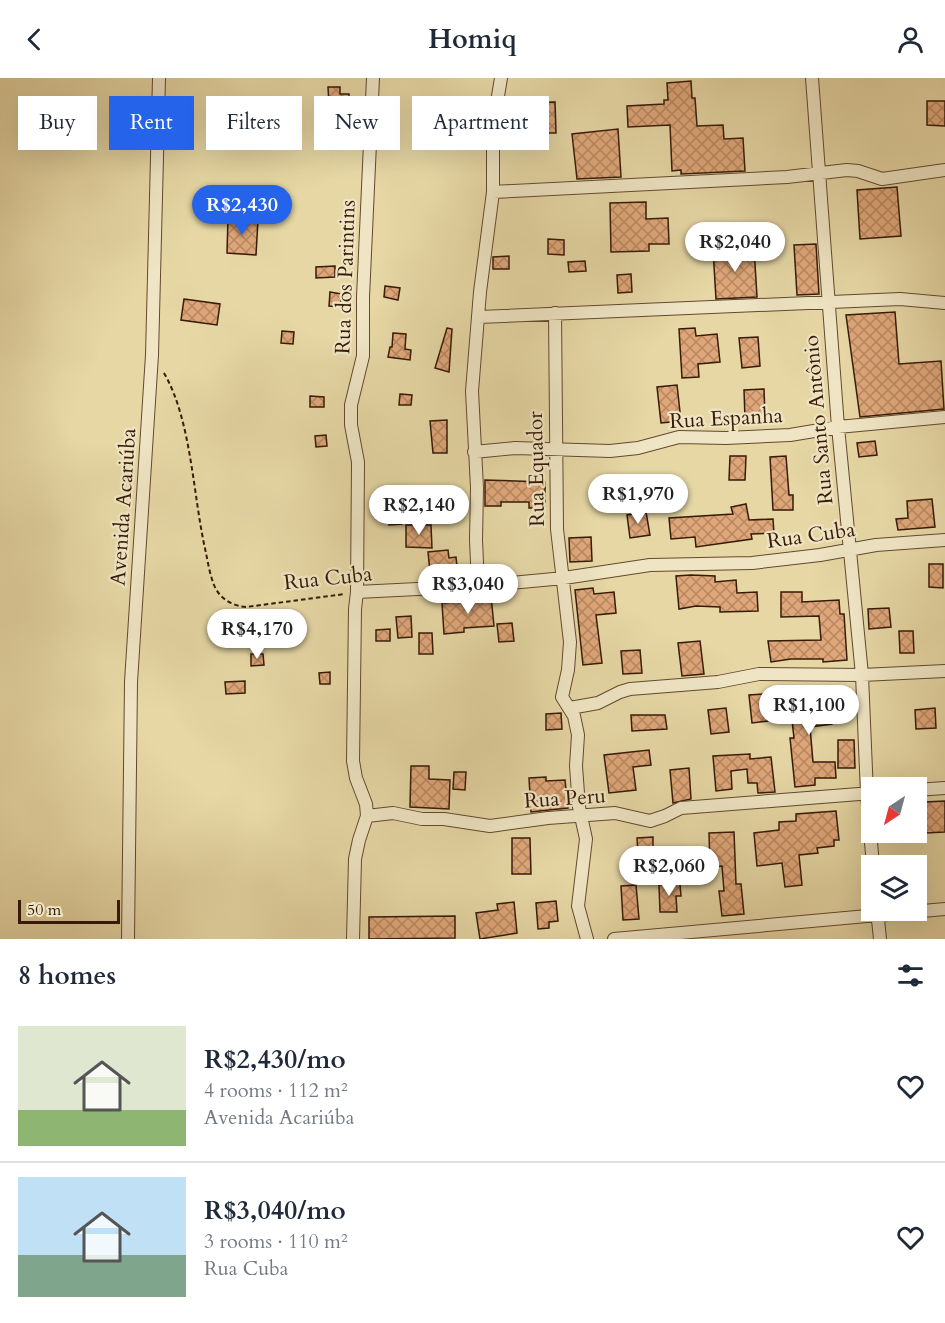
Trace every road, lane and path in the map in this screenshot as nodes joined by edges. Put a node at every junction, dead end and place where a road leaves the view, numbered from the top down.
1 (159, 78) edge
2 (373, 78) edge
3 (501, 78) edge
4 (812, 78) edge
5 (945, 170) edge
6 (820, 175) junction
7 (494, 192) junction
8 (828, 303) junction
9 (945, 303) edge
10 (555, 313) junction
11 (479, 317) junction
12 (152, 355) junction
13 (945, 417) edge
14 (838, 427) junction
15 (555, 448) junction
16 (474, 452) junction
17 (945, 540) edge
18 (849, 549) junction
19 (564, 578) junction
20 (478, 586) junction
21 (357, 592) junction
22 (945, 670) edge
23 (862, 675) junction
24 (570, 708) junction
25 (868, 777) edge
26 (945, 788) edge
27 (927, 789) edge
28 (861, 795) edge
29 (368, 816) junction
30 (581, 816) junction
31 (945, 909) edge
32 (927, 910) edge
33 (861, 915) edge
34 (878, 921) edge
35 (128, 939) edge
36 (353, 939) edge
37 (587, 939) edge
38 (614, 939) edge
39 (879, 939) edge

1 - 12 street, Avenida Acariúba
2 - 21 street, Rua dos Parintins
3 - 7 street
4 - 6 street, Rua Santo Antônio
5 - 6 street
6 - 7 street
6 - 8 street, Rua Santo Antônio
7 - 11 street
8 - 9 street
8 - 10 street
8 - 14 street, Rua Santo Antônio
10 - 11 street
10 - 15 street, Rua Equador
11 - 16 street
12 - 21 path, Rua Cuba
12 - 35 street, Avenida Acariúba
13 - 14 street, Rua Espanha
14 - 15 street, Rua Espanha
14 - 18 street, Rua Santo Antônio
15 - 16 street, Rua Espanha
15 - 19 street, Rua Equador
16 - 20 street
17 - 18 street, Rua Cuba
18 - 19 street, Rua Cuba
18 - 23 street, Rua Santo Antônio
19 - 20 street, Rua Cuba
19 - 24 street, Rua Equador
20 - 21 street, Rua Cuba
21 - 29 street, Rua dos Parintins
22 - 23 street
23 - 24 street
23 - 25 street, Rua Santo Antônio
24 - 30 street, Rua Equador
26 - 27 street
28 - 30 street, Rua Peru
29 - 30 street, Rua Peru
29 - 36 street
30 - 37 street, Rua Equador
31 - 32 street
33 - 38 street
34 - 39 street

